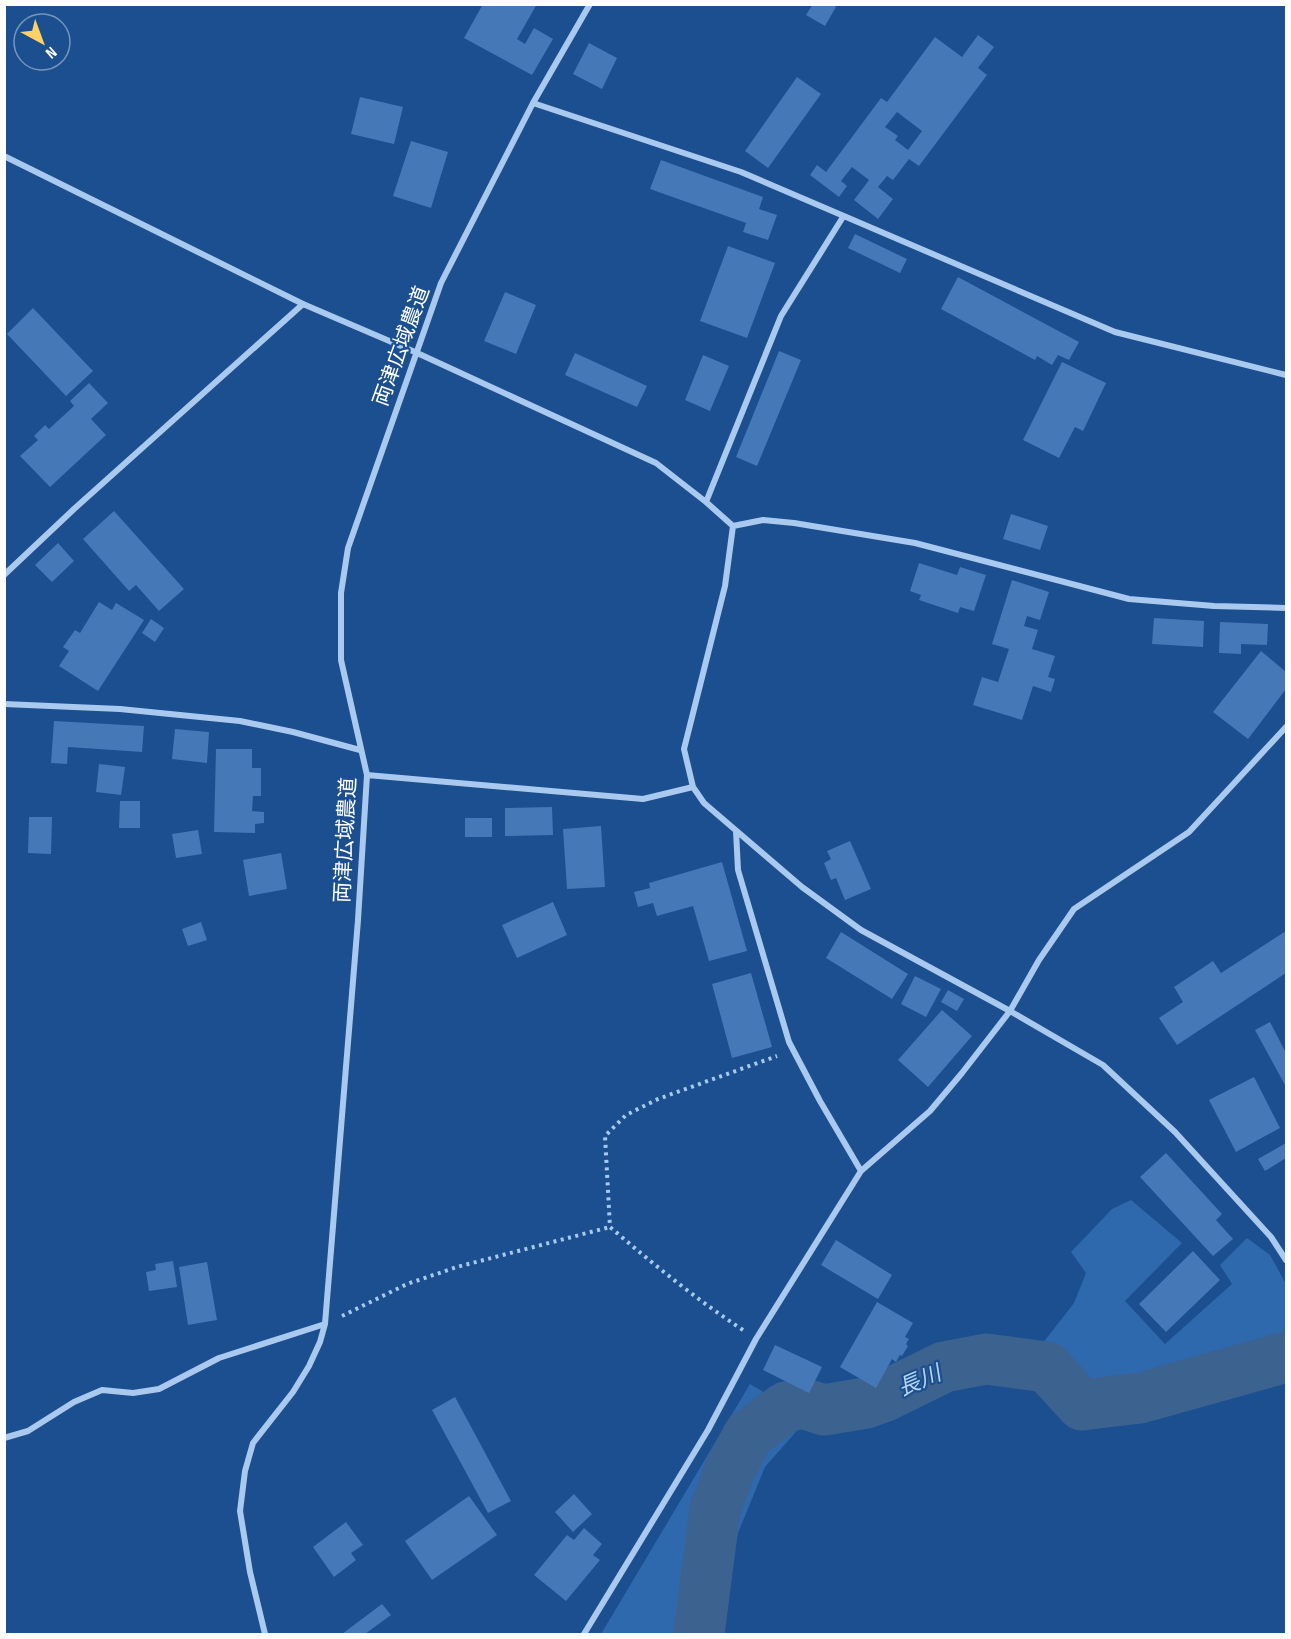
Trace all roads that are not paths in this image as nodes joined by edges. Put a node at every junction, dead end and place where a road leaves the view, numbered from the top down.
1 (591, 4) edge
2 (533, 103) junction
3 (4, 156) edge
4 (843, 216) junction
5 (303, 303) junction
6 (415, 352) junction
7 (1287, 375) edge
8 (706, 502) junction
9 (733, 526) junction
10 (4, 575) edge
11 (1287, 608) edge
12 (4, 704) edge
13 (1287, 727) edge
14 (360, 750) junction
15 (367, 775) junction
16 (693, 787) junction
17 (736, 831) junction
18 (1010, 1011) junction
19 (861, 1171) junction
20 (1287, 1260) edge
21 (325, 1324) junction
22 (4, 1438) edge
23 (265, 1635) edge
24 (584, 1635) edge

1 - 2 street, 両津広域農道
2 - 4 street
2 - 6 street, 両津広域農道
3 - 5 street
4 - 7 street
4 - 8 street
5 - 6 street
5 - 10 street
6 - 8 street
6 - 14 street, 両津広域農道
8 - 9 street
9 - 11 street
9 - 16 street
12 - 14 street
13 - 18 street
14 - 15 street, 両津広域農道
15 - 16 street
15 - 21 street, 両津広域農道
16 - 17 street
17 - 18 street
17 - 19 street
18 - 19 street
18 - 20 street
19 - 24 street
21 - 22 street
21 - 23 street, 両津広域農道

